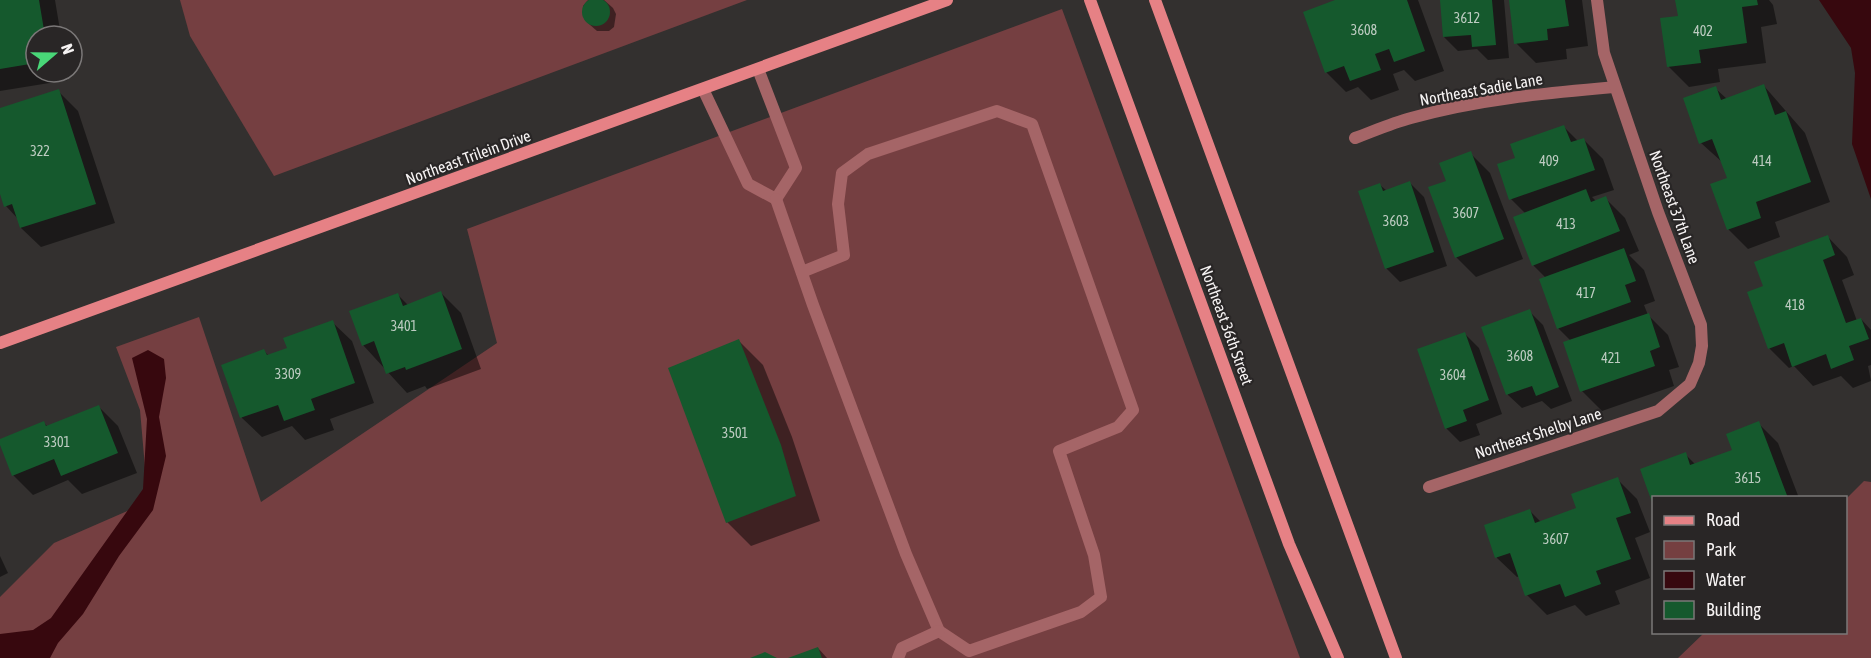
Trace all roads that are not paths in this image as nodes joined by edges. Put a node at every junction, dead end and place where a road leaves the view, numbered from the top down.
1 (947, 0) edge
2 (1090, 0) edge
3 (1155, 0) edge
4 (1597, 0) edge
5 (758, 69) junction
6 (1615, 87) junction
7 (703, 89) junction
8 (1355, 138) dead end
9 (776, 199) junction
10 (802, 272) junction
11 (0, 344) edge
12 (1658, 411) joint
13 (1429, 487) dead end
14 (939, 631) junction
15 (969, 654) edge
16 (898, 658) edge
17 (1338, 658) edge
18 (1396, 658) edge

1 - 5 main road, Northeast Trilein Drive
2 - 17 main road, Northeast 36th Street
3 - 18 main road
4 - 6 street, Northeast 37th Lane
5 - 7 main road, Northeast Trilein Drive
5 - 9 street
6 - 8 street, Northeast Sadie Lane
6 - 12 street, Northeast 37th Lane
7 - 9 street
7 - 11 main road, Northeast Trilein Drive
9 - 10 street
10 - 14 street
10 - 15 street
12 - 13 street, Northeast Shelby Lane
14 - 15 street
14 - 16 street

